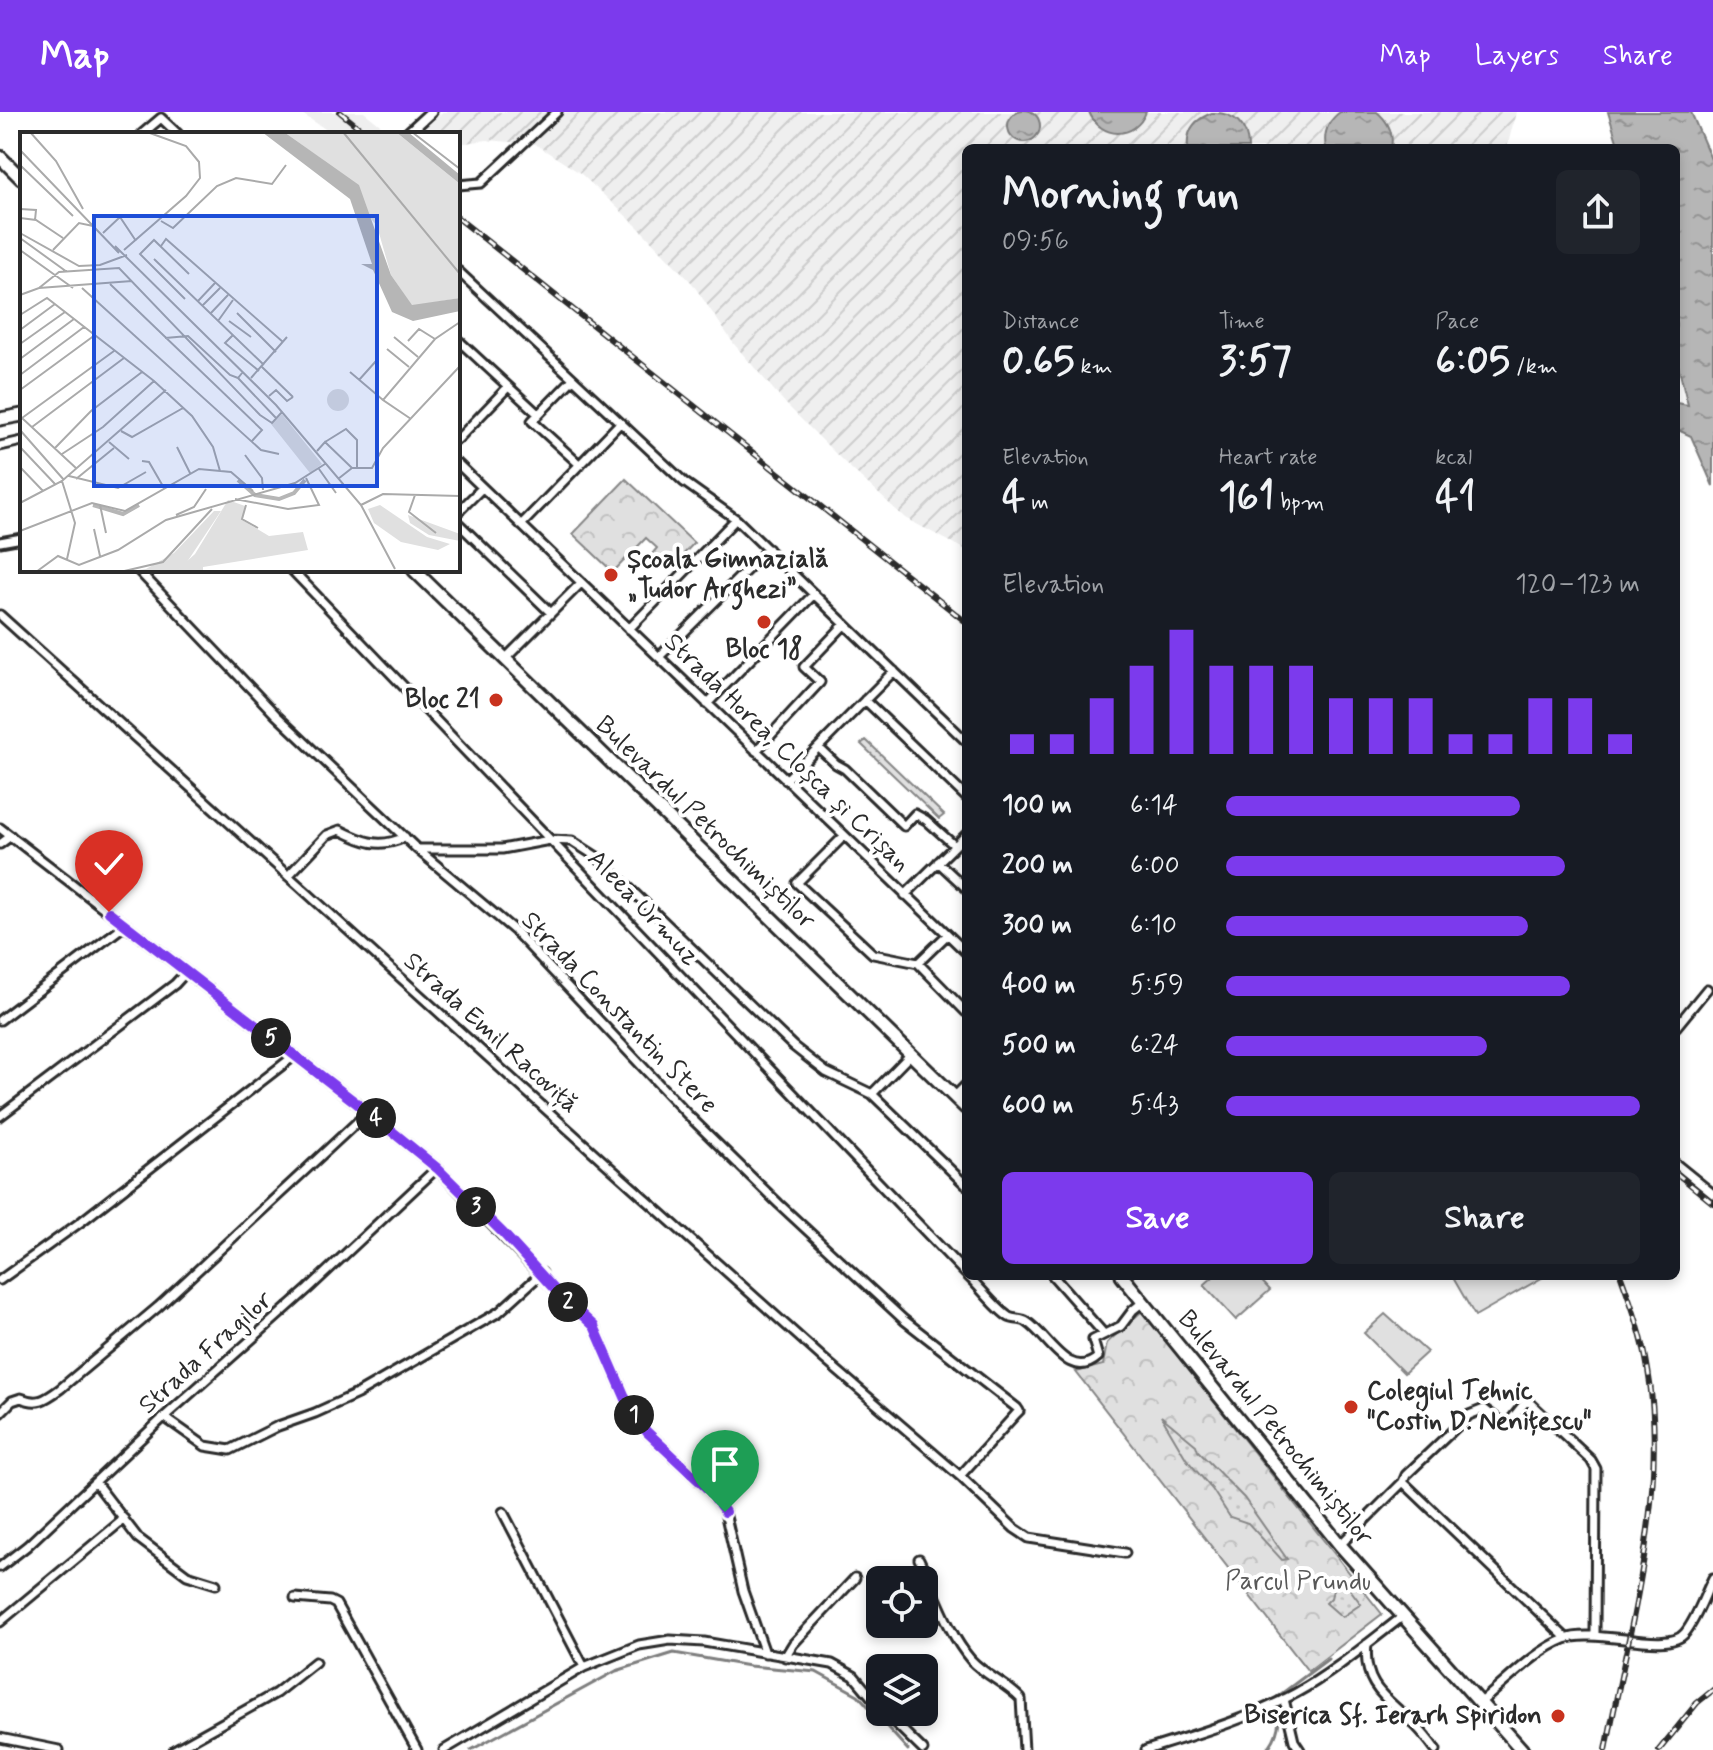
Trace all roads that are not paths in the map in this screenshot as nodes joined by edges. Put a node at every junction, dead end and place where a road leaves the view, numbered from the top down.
1 (431, 112) edge
2 (557, 112) edge
3 (144, 132) edge
4 (176, 132) edge
5 (409, 132) edge
6 (3, 164) edge
7 (20, 177) edge
8 (460, 185) edge
9 (460, 273) edge
10 (460, 342) edge
11 (573, 379) junction
12 (508, 387) junction
13 (538, 414) junction
14 (20, 415) edge
15 (0, 419) edge
16 (620, 423) junction
17 (460, 437) edge
18 (20, 441) edge
19 (0, 446) edge
20 (580, 465) junction
21 (460, 466) edge
22 (482, 488) junction
23 (460, 510) edge
24 (736, 519) junction
25 (460, 525) edge
26 (521, 525) junction
27 (20, 538) edge
28 (0, 542) edge
29 (768, 549) junction
30 (140, 572) edge
31 (294, 572) edge
32 (416, 572) edge
33 (581, 583) junction
34 (814, 594) junction
35 (551, 613) junction
36 (0, 615) edge
37 (845, 624) junction
38 (629, 629) junction
39 (659, 657) junction
40 (505, 659) junction
41 (894, 671) junction
42 (865, 700) junction
43 (707, 704) junction
44 (962, 737) edge
45 (819, 748) junction
46 (756, 751) junction
47 (786, 780) junction
48 (962, 793) edge
49 (0, 828) edge
50 (11, 836) junction
51 (844, 836) junction
52 (405, 837) junction
53 (962, 839) edge
54 (550, 840) junction
55 (0, 844) edge
56 (955, 846) junction
57 (417, 849) junction
58 (938, 862) junction
59 (288, 876) junction
60 (962, 884) edge
61 (905, 895) junction
62 (125, 925) junction
63 (947, 935) junction
64 (962, 948) edge
65 (918, 963) junction
66 (186, 972) junction
67 (1707, 989) dead end
68 (962, 1008) edge
69 (0, 1020) edge
70 (1680, 1022) edge
71 (911, 1054) junction
72 (294, 1056) junction
73 (962, 1089) edge
74 (872, 1094) junction
75 (955, 1096) junction
76 (962, 1104) edge
77 (368, 1112) junction
78 (0, 1116) edge
79 (1680, 1167) edge
80 (437, 1168) junction
81 (962, 1181) edge
82 (1713, 1194) edge
83 (962, 1270) edge
84 (542, 1273) junction
85 (0, 1280) edge
86 (972, 1280) edge
87 (1057, 1280) edge
88 (1125, 1280) edge
89 (1143, 1302) junction
90 (1104, 1334) junction
91 (0, 1413) edge
92 (164, 1417) junction
93 (960, 1476) junction
94 (95, 1482) junction
95 (1403, 1482) junction
96 (503, 1512) dead end
97 (124, 1519) junction
98 (1340, 1545) junction
99 (1125, 1553) dead end
100 (919, 1559) dead end
101 (0, 1567) edge
102 (855, 1578) dead end
103 (1713, 1578) edge
104 (216, 1584) dead end
105 (295, 1598) dead end
106 (1402, 1617) junction
107 (0, 1622) edge
108 (1595, 1634) junction
109 (1566, 1638) junction
110 (1367, 1644) junction
111 (765, 1653) junction
112 (785, 1657) junction
113 (315, 1662) dead end
114 (584, 1667) junction
115 (866, 1690) edge
116 (1284, 1699) junction
117 (1481, 1702) junction
118 (898, 1726) edge
119 (0, 1738) edge
120 (194, 1740) junction
121 (59, 1750) edge
122 (174, 1750) edge
123 (199, 1750) edge
124 (417, 1750) edge
125 (444, 1750) edge
126 (923, 1750) edge
127 (1024, 1750) edge
128 (1146, 1750) edge
129 (1300, 1750) edge
130 (1436, 1750) edge
131 (1522, 1750) edge

1 - 5 street
2 - 8 street
3 - 4 street
6 - 7 main road
9 - 11 street
10 - 12 street
11 - 13 street
11 - 16 street
12 - 13 street
12 - 17 street
13 - 20 street
14 - 15 main road
16 - 20 street
16 - 24 street
18 - 19 street
20 - 26 street
21 - 22 street, Strada Horea, Cloșca și Crișan
22 - 23 street
22 - 26 street, Strada Horea, Cloșca și Crișan
24 - 29 street
24 - 38 street
25 - 35 street
26 - 33 street, Strada Horea, Cloșca și Crișan
27 - 28 street
29 - 34 street
29 - 39 street
30 - 52 street, Strada Constantin Stere
31 - 54 street, Aleea Urmuz
32 - 40 main road, Bulevardul Petrochimiștilor
33 - 35 street
33 - 38 street, Strada Horea, Cloșca și Crișan
34 - 37 street
34 - 43 street
35 - 40 street
36 - 59 street, Strada Emil Racoviță
37 - 41 street
37 - 46 street
38 - 39 street, Strada Horea, Cloșca și Crișan
39 - 43 street, Strada Horea, Cloșca și Crișan
40 - 71 main road, Bulevardul Petrochimiștilor
41 - 42 street
41 - 44 street
42 - 45 street
42 - 48 street
43 - 46 street, Strada Horea, Cloșca și Crișan
45 - 47 street
45 - 56 street
46 - 47 street, Strada Horea, Cloșca și Crișan
47 - 51 street, Strada Horea, Cloșca și Crișan
49 - 50 street
50 - 55 street
50 - 62 street
51 - 61 street, Strada Horea, Cloșca și Crișan
51 - 65 street
52 - 57 street, Strada Constantin Stere
52 - 59 street
53 - 56 street
54 - 57 street
54 - 74 street
54 - 83 street, Aleea Urmuz
56 - 58 street
57 - 93 street, Strada Constantin Stere
58 - 60 street
58 - 61 street
59 - 93 street, Strada Emil Racoviță
61 - 63 street, Strada Horea, Cloșca și Crișan
62 - 66 street
62 - 69 street
63 - 64 street, Strada Horea, Cloșca și Crișan
63 - 65 street
65 - 68 street
66 - 72 street
66 - 78 street
67 - 70 street
71 - 74 street
71 - 75 main road, Bulevardul Petrochimiștilor
72 - 77 street
72 - 85 street
73 - 75 street
74 - 81 street
75 - 76 main road, Bulevardul Petrochimiștilor
77 - 80 street
77 - 91 street
79 - 82 street
80 - 84 street
80 - 92 street, Strada Fragilor
84 - 92 street
84 - 111 street
86 - 90 street, Aleea Urmuz
87 - 90 street
88 - 89 main road, Bulevardul Petrochimiștilor
89 - 90 street, Aleea Urmuz
89 - 98 main road, Bulevardul Petrochimiștilor
92 - 94 street, Strada Fragilor
93 - 99 street, Strada Emil Racoviță
94 - 97 street
94 - 101 street, Strada Fragilor
95 - 98 street
95 - 108 street
95 - 109 street
96 - 114 street
97 - 104 street
97 - 107 street
98 - 106 main road, Bulevardul Petrochimiștilor
100 - 127 street
102 - 112 street
103 - 108 street
105 - 124 street
106 - 110 street
106 - 117 main road, Bulevardul Petrochimiștilor
108 - 109 street
109 - 117 street
110 - 116 street
110 - 130 street
111 - 112 street
111 - 114 street
112 - 115 street
113 - 120 street
114 - 125 street
116 - 128 street
116 - 129 street
117 - 131 main road, Bulevardul Petrochimiștilor
118 - 126 street
119 - 121 street
120 - 122 street
120 - 123 street

